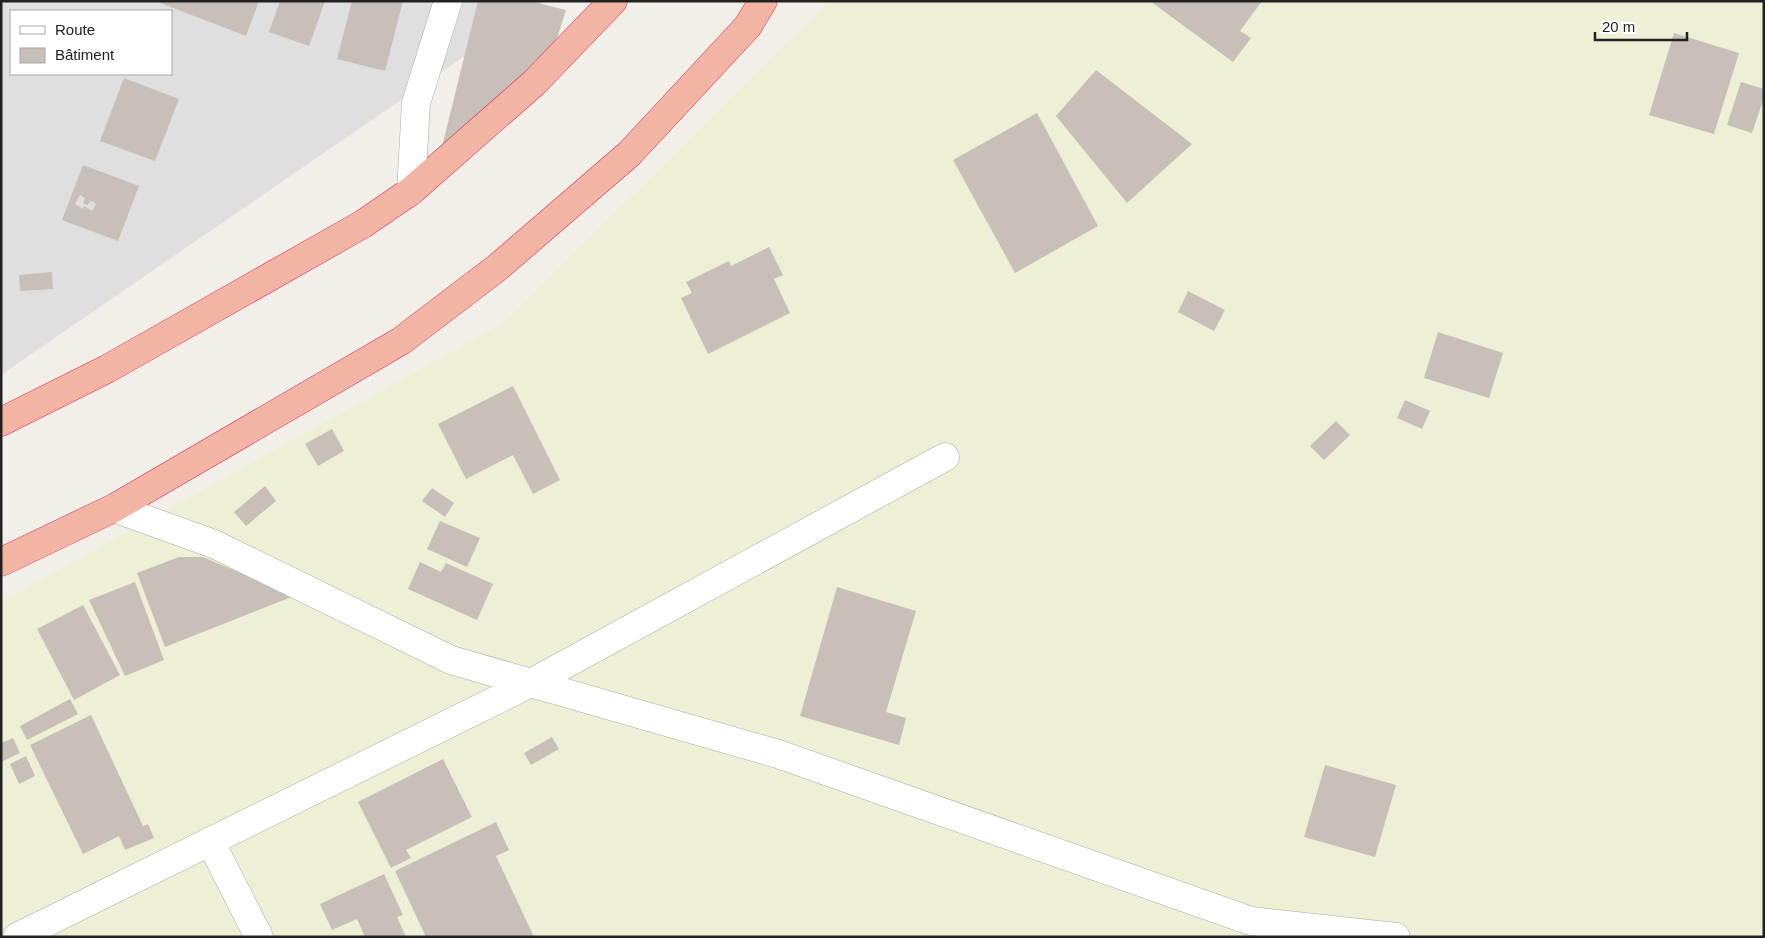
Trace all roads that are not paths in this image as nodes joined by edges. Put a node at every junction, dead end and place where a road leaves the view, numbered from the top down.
1 (448, 1) edge
2 (613, 1) edge
3 (763, 1) edge
4 (411, 190) junction
5 (1, 422) edge
6 (945, 457) dead end
7 (114, 508) junction
8 (1, 562) edge
9 (531, 683) junction
10 (210, 841) junction
11 (1253, 929) edge
12 (17, 937) edge
13 (259, 937) edge
14 (1396, 937) edge

1 - 4 street
2 - 4 highway
3 - 7 highway
4 - 5 highway
6 - 9 street
7 - 8 highway
7 - 9 street
9 - 10 street
9 - 11 street
10 - 12 street
10 - 13 street
11 - 14 street

